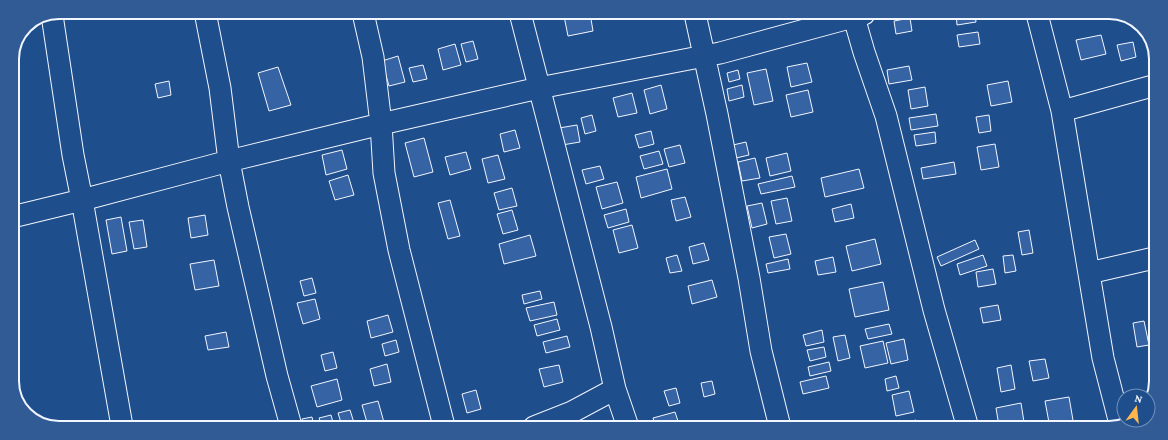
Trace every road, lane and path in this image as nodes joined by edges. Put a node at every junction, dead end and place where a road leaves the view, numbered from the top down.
1 (206, 19) edge
2 (364, 19) edge
3 (522, 19) edge
4 (696, 19) edge
5 (842, 19) edge
6 (858, 19) edge
7 (1037, 19) edge
8 (53, 20) edge
9 (705, 56) junction
10 (1149, 87) edge
11 (539, 88) junction
12 (1062, 110) junction
13 (381, 124) junction
14 (229, 161) junction
15 (82, 200) junction
16 (19, 215) edge
17 (1149, 259) edge
18 (1089, 273) junction
19 (615, 390) junction
20 (1116, 408) edge
21 (121, 421) edge
22 (290, 421) edge
23 (443, 421) edge
24 (549, 421) edge
25 (626, 421) edge
26 (778, 421) edge
27 (966, 421) edge

1 - 14 street
2 - 13 street
3 - 11 street
4 - 9 street
5 - 9 street
6 - 27 street
7 - 12 street
8 - 15 street
9 - 11 street
9 - 26 street
10 - 12 street
11 - 13 street
11 - 19 street
12 - 18 street
13 - 14 street
13 - 23 street
14 - 15 street
14 - 22 street
15 - 16 street
15 - 21 street
17 - 18 street
18 - 20 street
19 - 24 street
19 - 25 street

